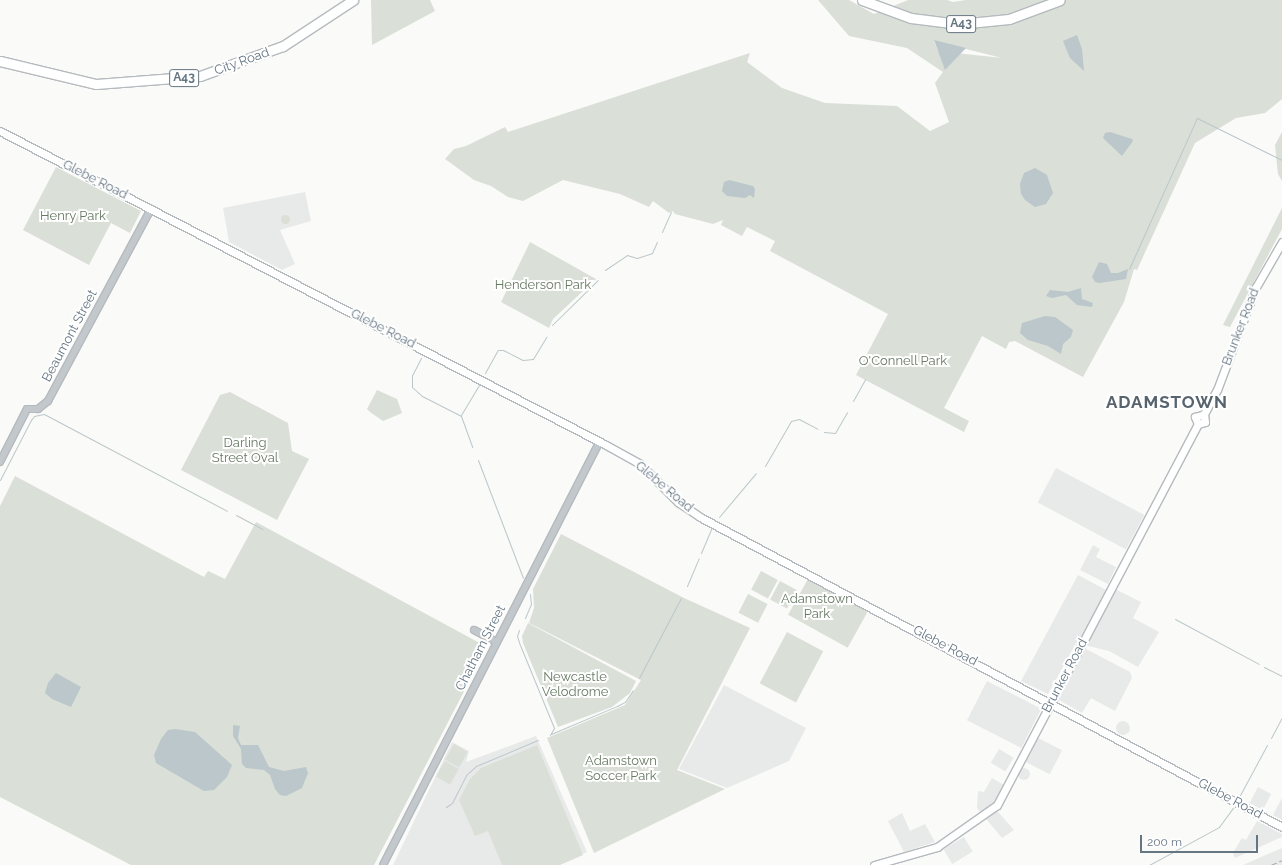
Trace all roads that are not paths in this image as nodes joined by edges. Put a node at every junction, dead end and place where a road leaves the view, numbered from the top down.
1 (352, 0) edge
2 (862, 0) edge
3 (1060, 0) edge
4 (0, 61) edge
5 (0, 131) edge
6 (151, 209) junction
7 (1282, 242) edge
8 (599, 442) junction
9 (0, 462) edge
10 (474, 630) dead end
11 (497, 642) junction
12 (1051, 703) junction
13 (1282, 827) edge
14 (383, 865) edge
15 (874, 865) edge

1 - 4 highway, City Road / A43
2 - 3 highway, A43
5 - 6 main road, Glebe Road
6 - 8 main road, Glebe Road
6 - 9 street, Beaumont Street
7 - 12 main road, Brunker Road
8 - 11 street, Chatham Street
8 - 12 main road, Glebe Road
10 - 11 street
11 - 14 street, Chatham Street
12 - 13 main road, Glebe Road
12 - 15 main road, Brunker Road

